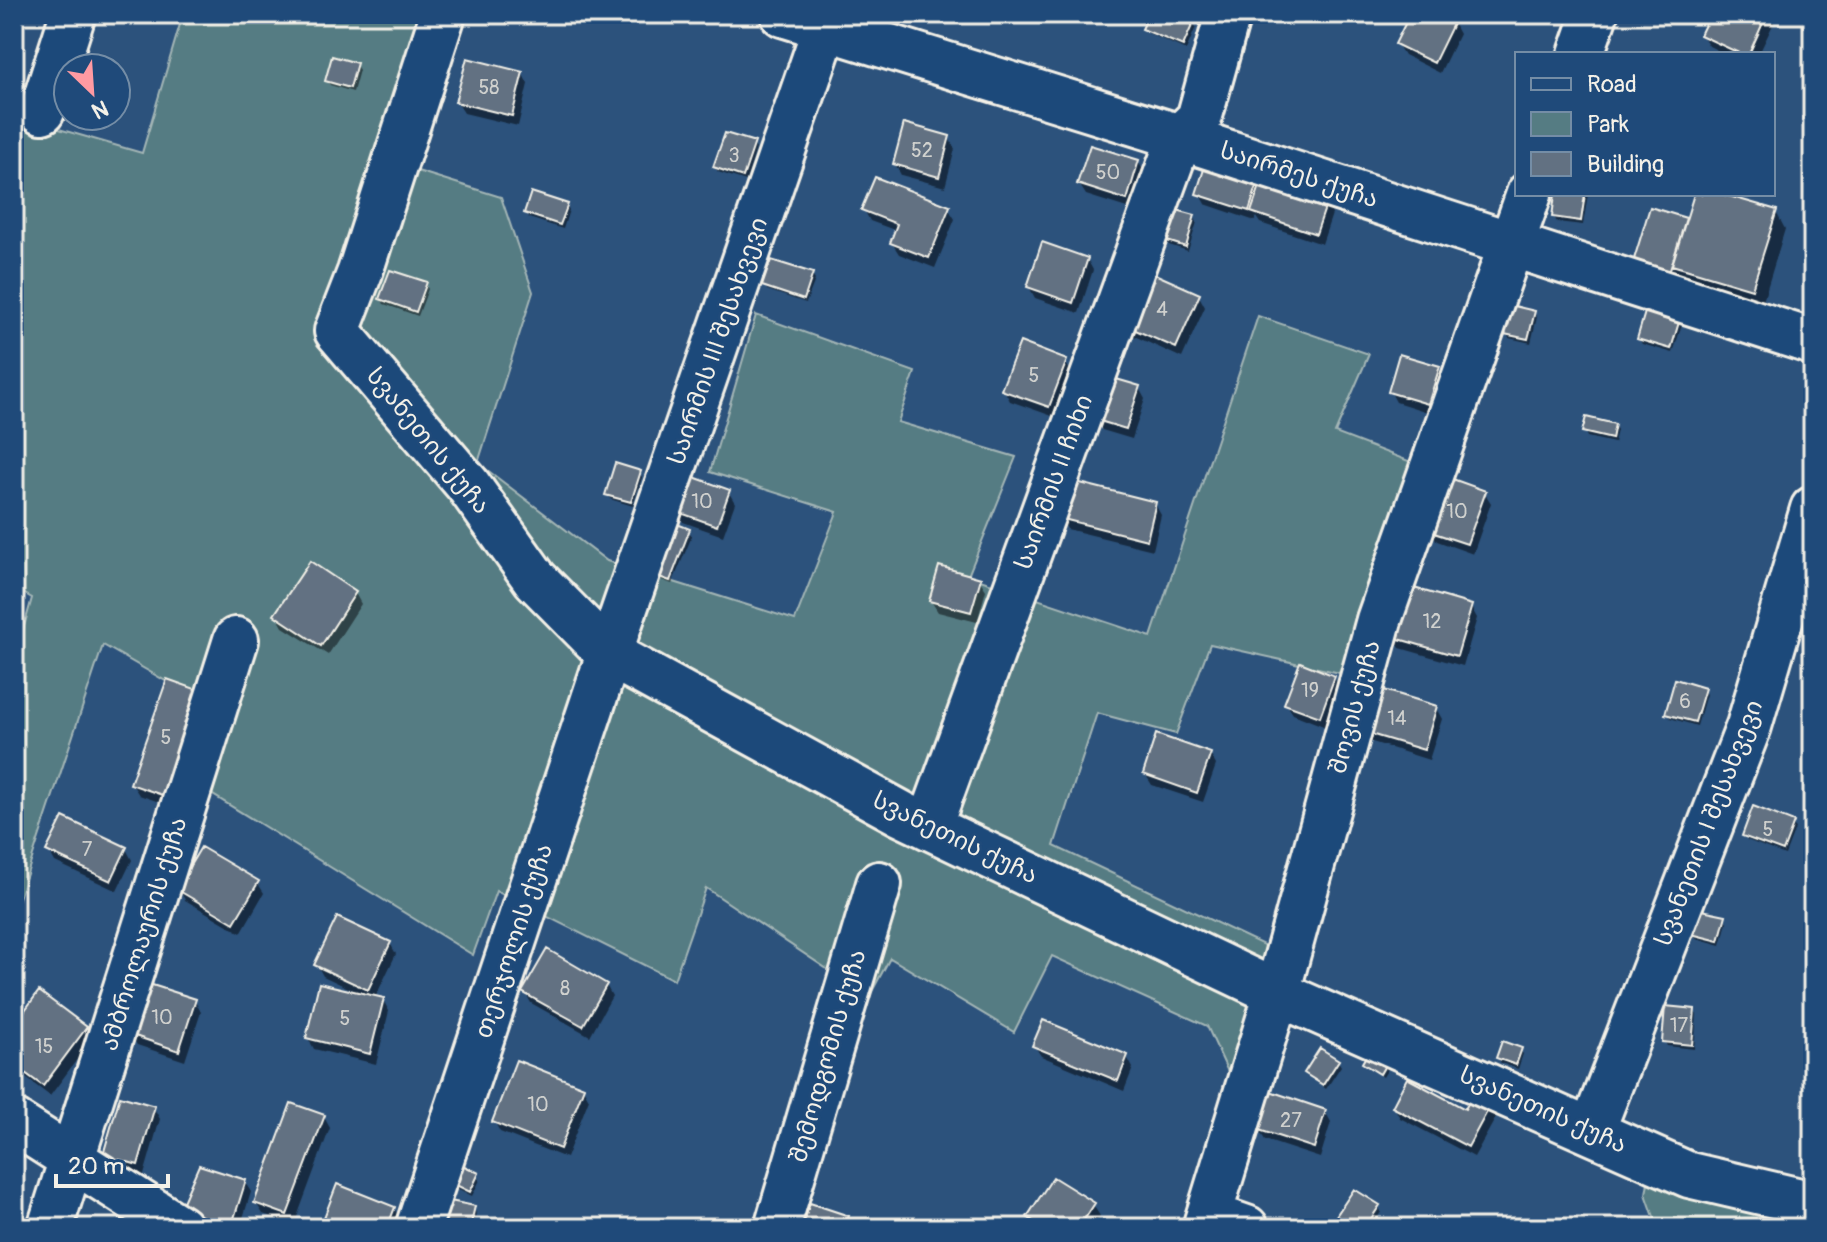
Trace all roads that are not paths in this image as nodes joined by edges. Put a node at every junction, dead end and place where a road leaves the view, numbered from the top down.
1 (73, 14) edge
2 (443, 14) edge
3 (783, 14) edge
4 (1228, 14) edge
5 (1595, 14) edge
6 (828, 21) edge
7 (1582, 52) edge
8 (42, 111) dead end
9 (1180, 137) junction
10 (1528, 196) edge
11 (1511, 243) junction
12 (1813, 342) edge
13 (1813, 509) edge
14 (236, 640) dead end
15 (609, 654) junction
16 (929, 827) junction
17 (879, 884) dead end
18 (1277, 993) junction
19 (14, 1122) edge
20 (1592, 1131) junction
21 (73, 1162) junction
22 (1813, 1204) edge
23 (1220, 1224) edge
24 (50, 1228) edge
25 (180, 1228) edge
26 (418, 1228) edge
27 (777, 1228) edge

1 - 8 street
2 - 15 street, სვანეთის ქუჩა
3 - 6 street, საირმეს ქუჩა
4 - 9 street, საირმის II ჩიხი
5 - 7 street
6 - 9 street, საირმეს ქუჩა
6 - 15 street, საირმის III შესახვევი
9 - 11 street, საირმეს ქუჩა
9 - 16 street, საირმის II ჩიხი
10 - 11 street, შოვის ქუჩა
11 - 12 street, საირმეს ქუჩა
11 - 18 street, შოვის ქუჩა
13 - 20 street, სვანეთის I შესახვევი
14 - 21 street, ამბროლაურის ქუჩა
15 - 16 street, სვანეთის ქუჩა
15 - 26 street, თერჯოლის ქუჩა
16 - 18 street, სვანეთის ქუჩა
17 - 27 street, შემოდგომის ქუჩა
18 - 20 street, სვანეთის ქუჩა
18 - 23 street, შოვის ქუჩა
19 - 21 street
20 - 22 street, სვანეთის ქუჩა
21 - 24 street, ამბროლაურის ქუჩა
21 - 25 street

